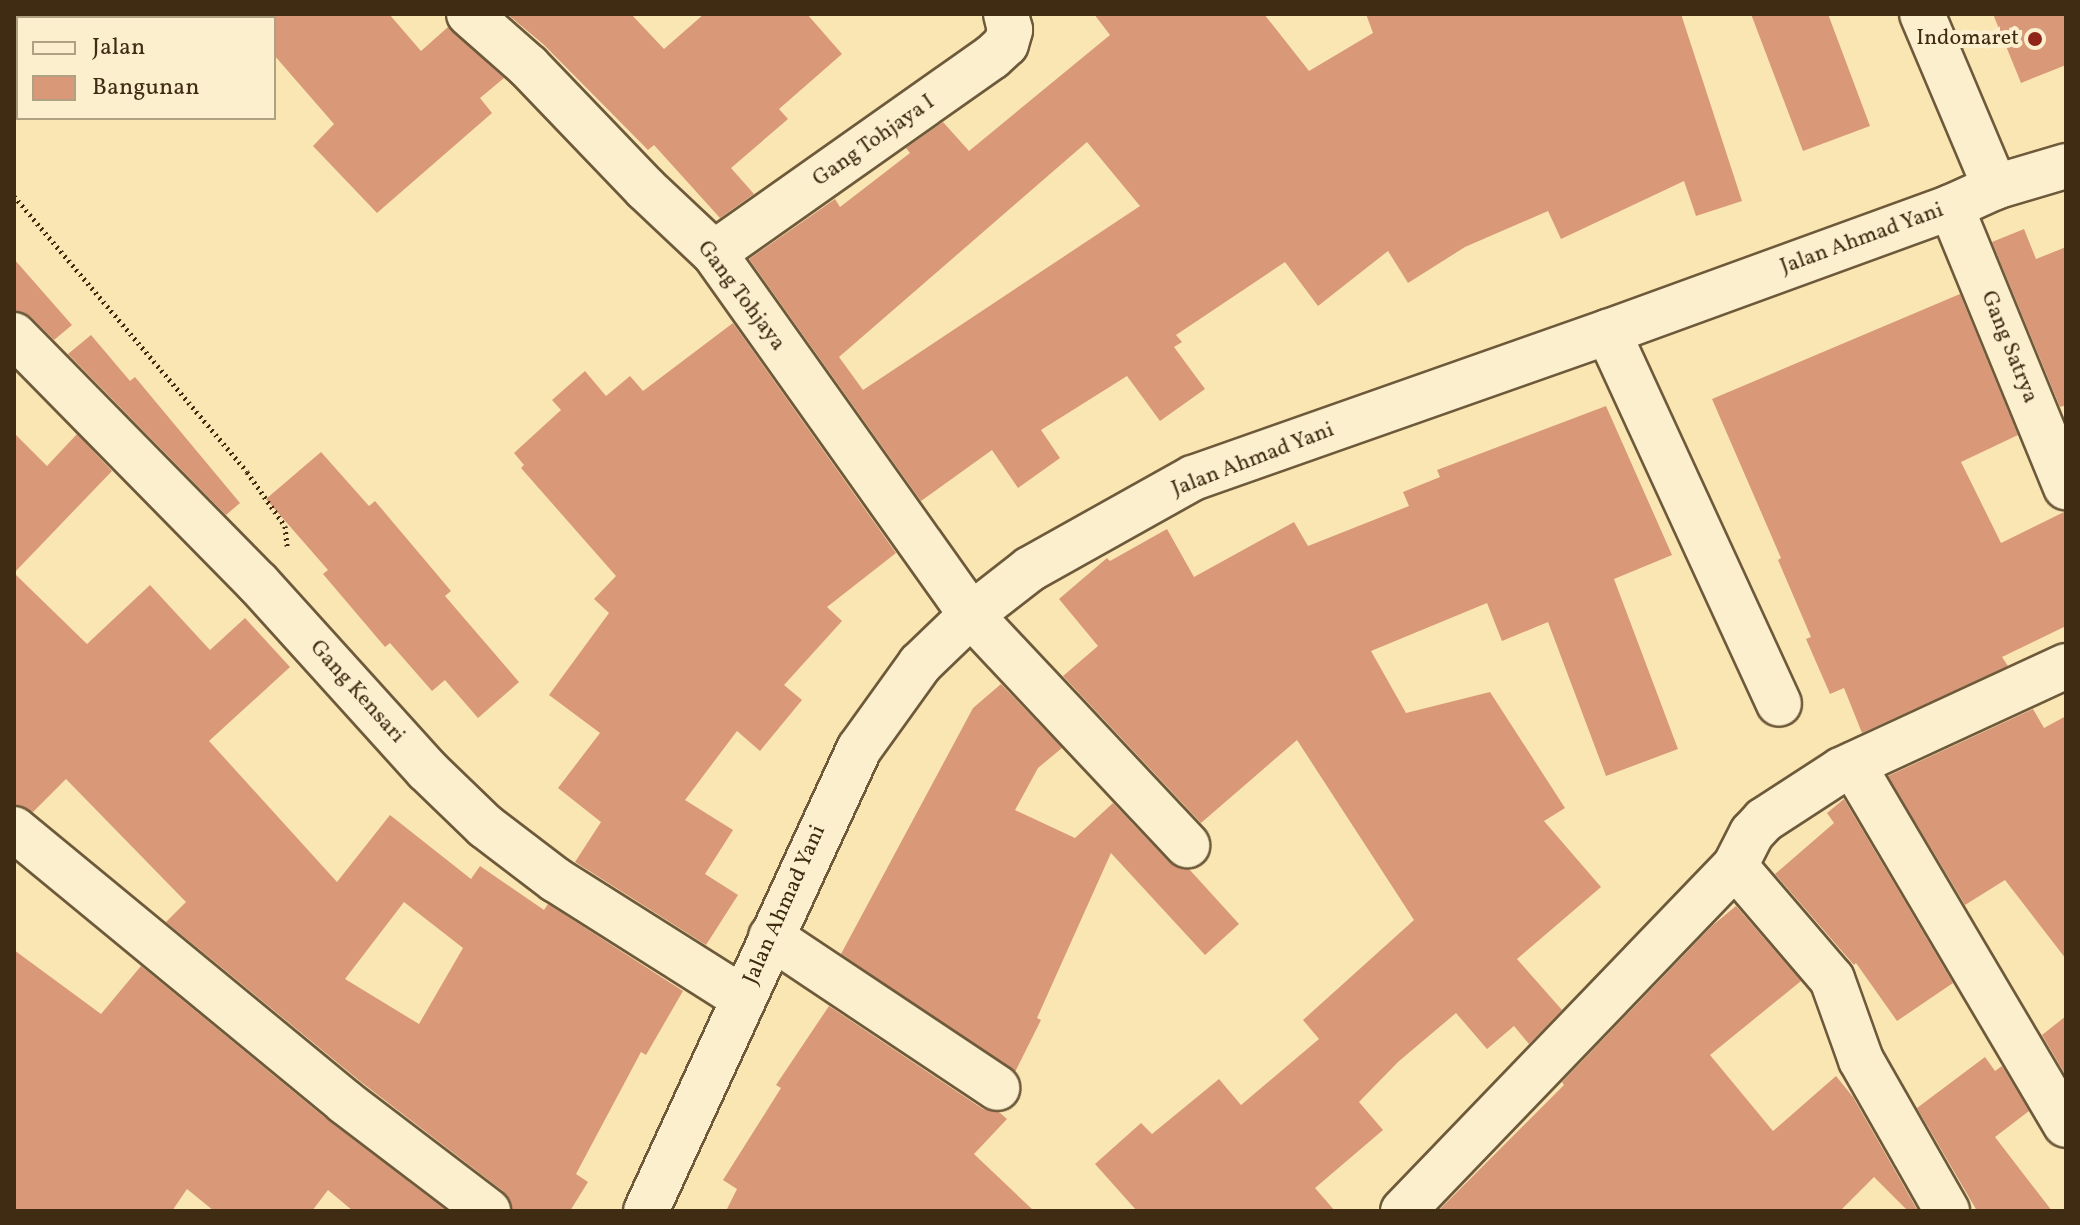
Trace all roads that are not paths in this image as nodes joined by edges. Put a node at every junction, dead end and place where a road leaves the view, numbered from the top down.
1 (469, 14) edge
2 (1006, 14) edge
3 (1922, 14) edge
4 (2066, 166) edge
5 (1995, 187) junction
6 (1951, 207) junction
7 (714, 253) junction
8 (1608, 332) junction
9 (14, 335) edge
10 (2066, 487) edge
11 (971, 615) junction
12 (2066, 666) edge
13 (1779, 704) dead end
14 (1853, 765) junction
15 (14, 829) edge
16 (1187, 845) dead end
17 (1735, 866) junction
18 (771, 937) junction
19 (743, 998) junction
20 (997, 1088) dead end
21 (2066, 1125) edge
22 (1940, 1208) edge
23 (488, 1211) edge
24 (646, 1211) edge
25 (1403, 1211) edge

1 - 7 street, Gang Tohjaya
2 - 7 street, Gang Tohjaya I
3 - 5 street
4 - 5 street, Jalan Ahmad Yani
5 - 6 street, Jalan Ahmad Yani
6 - 8 street, Jalan Ahmad Yani
6 - 10 street, Gang Satrya
7 - 11 street, Gang Tohjaya
8 - 11 street, Jalan Ahmad Yani
8 - 13 street
9 - 19 street, Gang Kensari
11 - 16 street, Gang Tohjaya
11 - 18 street, Jalan Ahmad Yani
12 - 14 street
14 - 17 street
14 - 21 street
15 - 23 street
17 - 22 street
17 - 25 street
18 - 19 street, Jalan Ahmad Yani
18 - 20 street
19 - 24 street, Jalan Ahmad Yani

